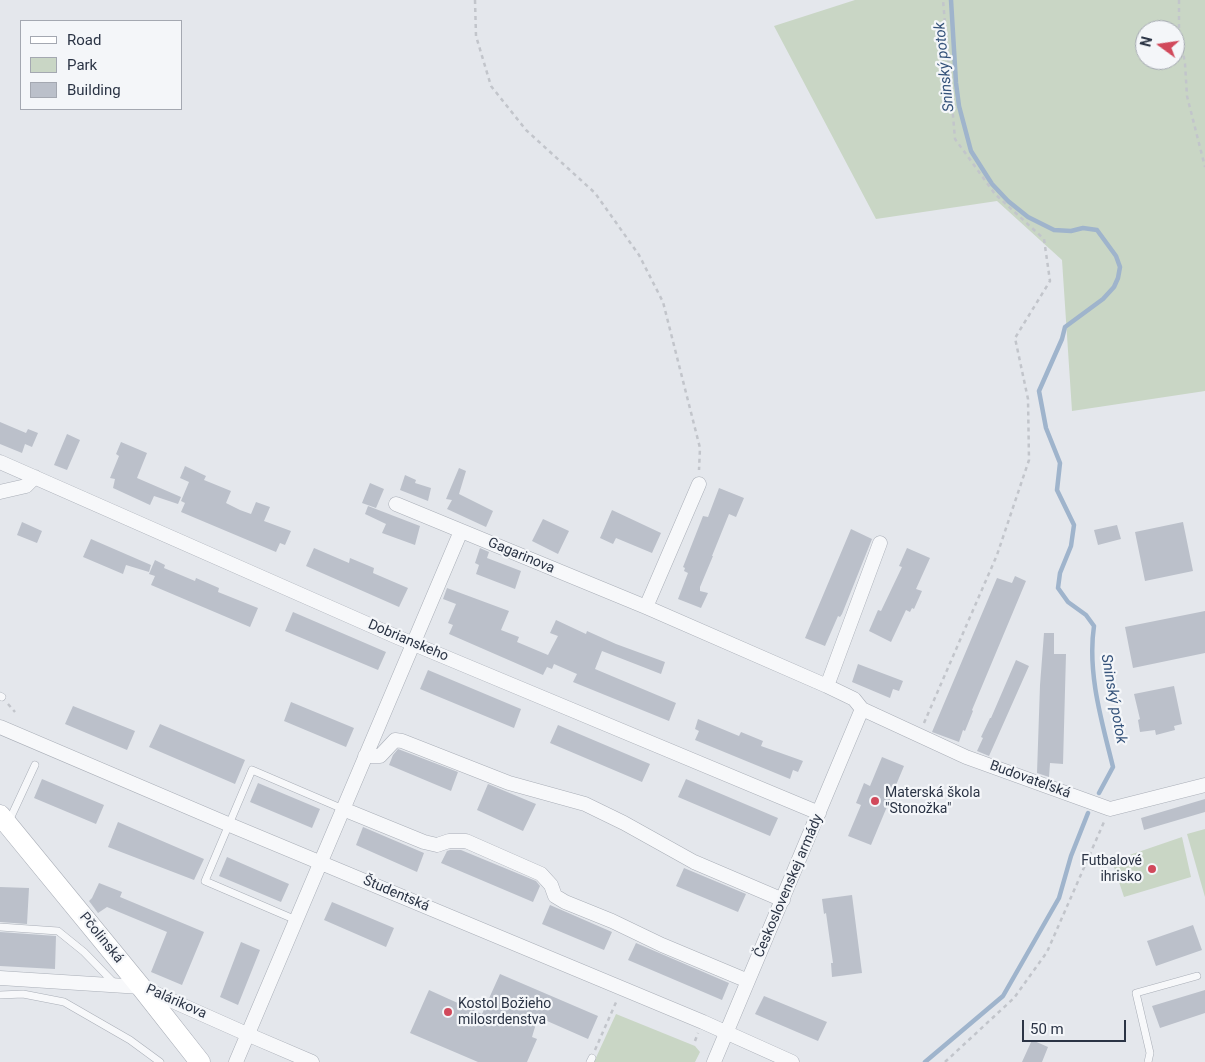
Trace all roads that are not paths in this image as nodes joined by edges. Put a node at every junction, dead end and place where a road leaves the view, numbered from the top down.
1 (0, 462) edge
2 (35, 478) junction
3 (698, 484) road end
4 (0, 492) edge
5 (396, 504) dead end
6 (461, 531) junction
7 (880, 543) dead end
8 (646, 607) junction
9 (413, 644) junction
10 (827, 686) junction
11 (862, 709) junction
12 (0, 727) edge
13 (365, 756) junction
14 (36, 765) dead end
15 (1205, 785) edge
16 (343, 809) junction
17 (819, 813) junction
18 (4, 819) edge
19 (229, 825) junction
20 (320, 862) junction
21 (783, 900) junction
22 (296, 920) junction
23 (0, 927) edge
24 (1197, 976) dead end
25 (0, 978) edge
26 (748, 981) junction
27 (116, 985) junction
28 (141, 987) junction
29 (0, 995) edge
30 (727, 1033) junction
31 (249, 1035) junction
32 (160, 1062) edge
33 (200, 1062) edge
34 (236, 1062) edge
35 (312, 1062) edge
36 (714, 1062) edge
37 (792, 1062) edge
38 (1148, 1062) edge

1 - 2 street, Dobrianskeho
2 - 4 street
2 - 9 street, Dobrianskeho
3 - 8 street
5 - 6 street, Gagarinova
6 - 8 street, Gagarinova
6 - 9 street
7 - 10 street
8 - 10 street, Gagarinova
9 - 13 street
9 - 17 street, Dobrianskeho
10 - 11 street, Gagarinova
11 - 15 street, Budovateľská
11 - 17 street, Československej armády
12 - 19 street, Študentská
13 - 16 street
13 - 21 street
14 - 18 lane
16 - 19 lane
16 - 20 street
16 - 26 street
17 - 21 street, Československej armády
18 - 28 main road, Pčolinská
19 - 20 street, Študentská
19 - 22 lane
20 - 22 street
20 - 30 street, Študentská
21 - 26 street, Československej armády
22 - 31 street
23 - 27 lane
24 - 38 lane
25 - 27 street, Palárikova
26 - 30 street, Československej armády
27 - 28 street, Palárikova
28 - 31 street, Palárikova
28 - 33 main road, Pčolinská
29 - 32 lane
30 - 36 street, Československej armády
30 - 37 street, Študentská
31 - 34 street
31 - 35 street, Palárikova

